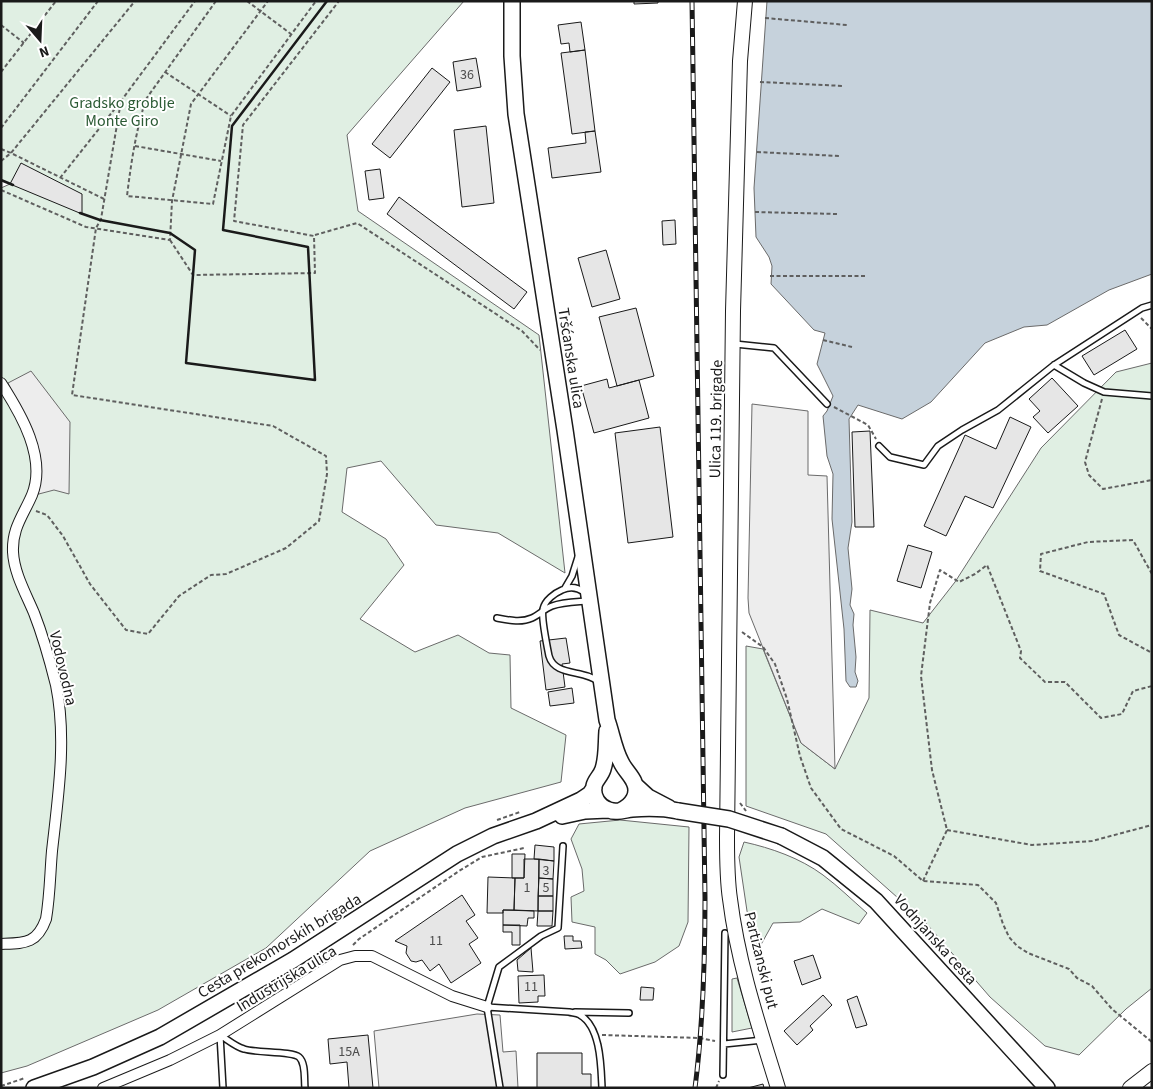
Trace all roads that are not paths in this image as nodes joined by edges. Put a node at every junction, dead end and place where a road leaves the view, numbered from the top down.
1 (512, 1) edge
2 (745, 1) edge
3 (1152, 305) edge
4 (733, 344) junction
5 (1054, 364) junction
6 (1, 383) edge
7 (1152, 396) edge
8 (827, 404) road end
9 (879, 446) road end
10 (582, 545) junction
11 (565, 588) junction
12 (590, 601) junction
13 (542, 610) junction
14 (497, 618) dead end
15 (602, 686) junction
16 (608, 720) junction
17 (601, 774) junction
18 (632, 780) junction
19 (594, 788) junction
20 (614, 810) junction
21 (676, 811) junction
22 (536, 821) junction
23 (727, 838) joint
24 (563, 846) dead end
25 (725, 933) dead end
26 (1, 944) edge
27 (740, 958) junction
28 (725, 963) junction
29 (487, 1007) junction
30 (569, 1012) junction
31 (629, 1012) dead end
32 (220, 1035) junction
33 (764, 1040) junction
34 (724, 1044) junction
35 (1152, 1071) edge
36 (723, 1074) dead end
37 (31, 1082) edge
38 (103, 1088) edge
39 (223, 1088) edge
40 (305, 1088) edge
41 (500, 1088) edge
42 (602, 1088) edge
43 (778, 1088) edge
44 (1047, 1088) edge
45 (1130, 1088) edge

1 - 10 main road, Tršćanska ulica
2 - 4 main road, Ulica 119. brigade
3 - 5 lane
4 - 8 lane
4 - 23 main road, Ulica 119. brigade
5 - 7 lane
5 - 9 lane
6 - 26 street, Vodovodna
10 - 11 lane
10 - 12 main road, Tršćanska ulica
11 - 12 lane
11 - 13 lane
12 - 13 lane
12 - 15 main road, Tršćanska ulica
13 - 14 lane
13 - 15 lane
15 - 16 main road, Tršćanska ulica
16 - 17 main road
16 - 18 main road
17 - 18 main road
17 - 19 main road
18 - 20 main road
18 - 21 main road
19 - 20 main road
19 - 22 main road, Cesta prekomorskih brigada
20 - 21 main road, Cesta prekomorskih brigada
20 - 22 main road, Cesta prekomorskih brigada
21 - 44 main road, Vodnjanska cesta, bridge
22 - 37 main road, Cesta prekomorskih brigada
23 - 27 main road, Partizanski put
24 - 29 lane
25 - 28 lane
27 - 28 lane
27 - 33 main road, Partizanski put
28 - 34 lane
29 - 30 lane
29 - 32 street, Industrijska ulica
29 - 41 lane
30 - 31 lane
30 - 42 lane
32 - 38 street, Industrijska ulica
32 - 39 lane
32 - 40 lane
33 - 34 lane
33 - 43 main road, Partizanski put
34 - 36 lane
35 - 45 main road

